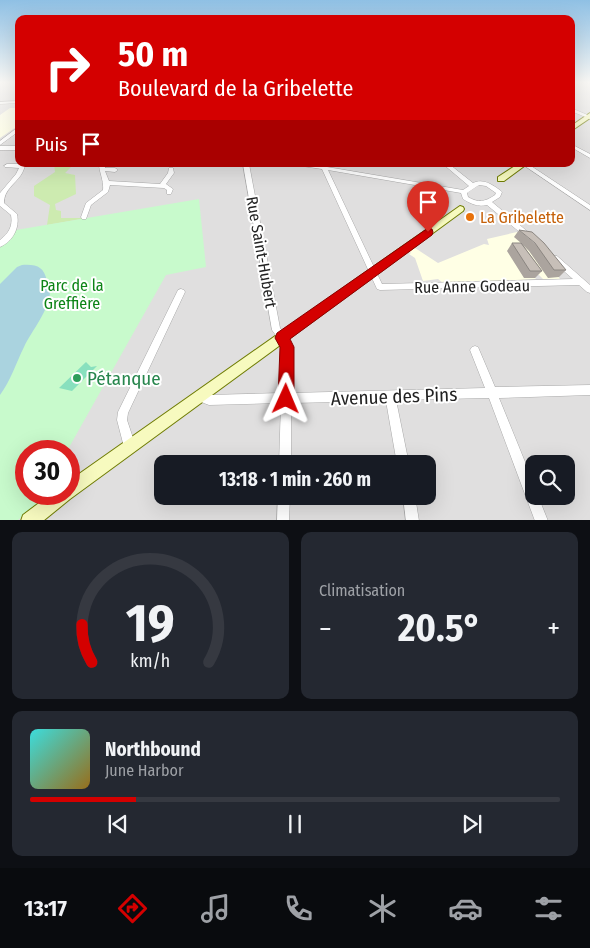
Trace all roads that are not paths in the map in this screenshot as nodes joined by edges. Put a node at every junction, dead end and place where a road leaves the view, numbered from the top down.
1 (575, 111) edge
2 (589, 117) edge
3 (575, 126) edge
4 (15, 132) edge
5 (11, 135) junction
6 (15, 135) edge
7 (0, 143) edge
8 (575, 147) edge
9 (0, 148) edge
10 (15, 148) edge
11 (590, 156) edge
12 (15, 165) edge
13 (7, 166) dead end
14 (21, 167) edge
15 (101, 167) edge
16 (105, 167) edge
17 (247, 167) edge
18 (324, 167) edge
19 (329, 167) edge
20 (450, 167) edge
21 (519, 167) edge
22 (528, 167) edge
23 (171, 168) dead end
24 (116, 170) dead end
25 (501, 179) joint
26 (108, 183) junction
27 (162, 186) junction
28 (473, 186) junction
29 (491, 187) junction
30 (464, 192) junction
31 (169, 194) dead end
32 (470, 201) junction
33 (0, 202) edge
34 (489, 203) junction
35 (590, 208) edge
36 (460, 209) joint
37 (84, 217) dead end
38 (0, 244) edge
39 (538, 244) edge
40 (546, 250) edge
41 (373, 272) junction
42 (582, 282) junction
43 (590, 290) edge
44 (181, 292) dead end
45 (282, 338) junction
46 (475, 350) dead end
47 (590, 390) edge
48 (492, 394) junction
49 (200, 396) junction
50 (390, 396) junction
51 (286, 399) junction
52 (130, 447) junction
53 (285, 455) edge
54 (401, 455) edge
55 (80, 483) edge
56 (49, 505) edge
57 (284, 505) edge
58 (410, 505) edge
59 (29, 520) edge
60 (283, 520) edge
61 (413, 520) edge
62 (542, 520) edge

1 - 2 street
2 - 3 main road
4 - 5 street
5 - 6 street
5 - 7 street
8 - 11 street
9 - 10 street
12 - 13 street
14 - 33 street
15 - 26 street
16 - 24 street
17 - 45 street, Rue Saint-Hubert
18 - 41 street
19 - 30 street
20 - 28 street
21 - 25 main road
22 - 35 street
23 - 27 street
25 - 29 street
26 - 27 street
26 - 37 street
27 - 31 street
28 - 29 street
28 - 30 street
29 - 34 street
30 - 32 street
32 - 34 street
32 - 36 street
33 - 38 street
34 - 39 street
36 - 41 main road
40 - 42 street
41 - 42 street, Rue Anne Godeau
41 - 45 main road
42 - 43 street
44 - 52 street
45 - 49 main road
45 - 51 street, Rue Saint-Hubert
46 - 48 street
47 - 48 street, Avenue des Pins
48 - 50 street, Avenue des Pins
48 - 62 street
49 - 51 street, Avenue des Pins
49 - 52 main road
50 - 51 street, Avenue des Pins
50 - 54 street
51 - 53 street, Rue Saint-Hubert
52 - 55 main road
56 - 59 main road
57 - 60 street
58 - 61 street

